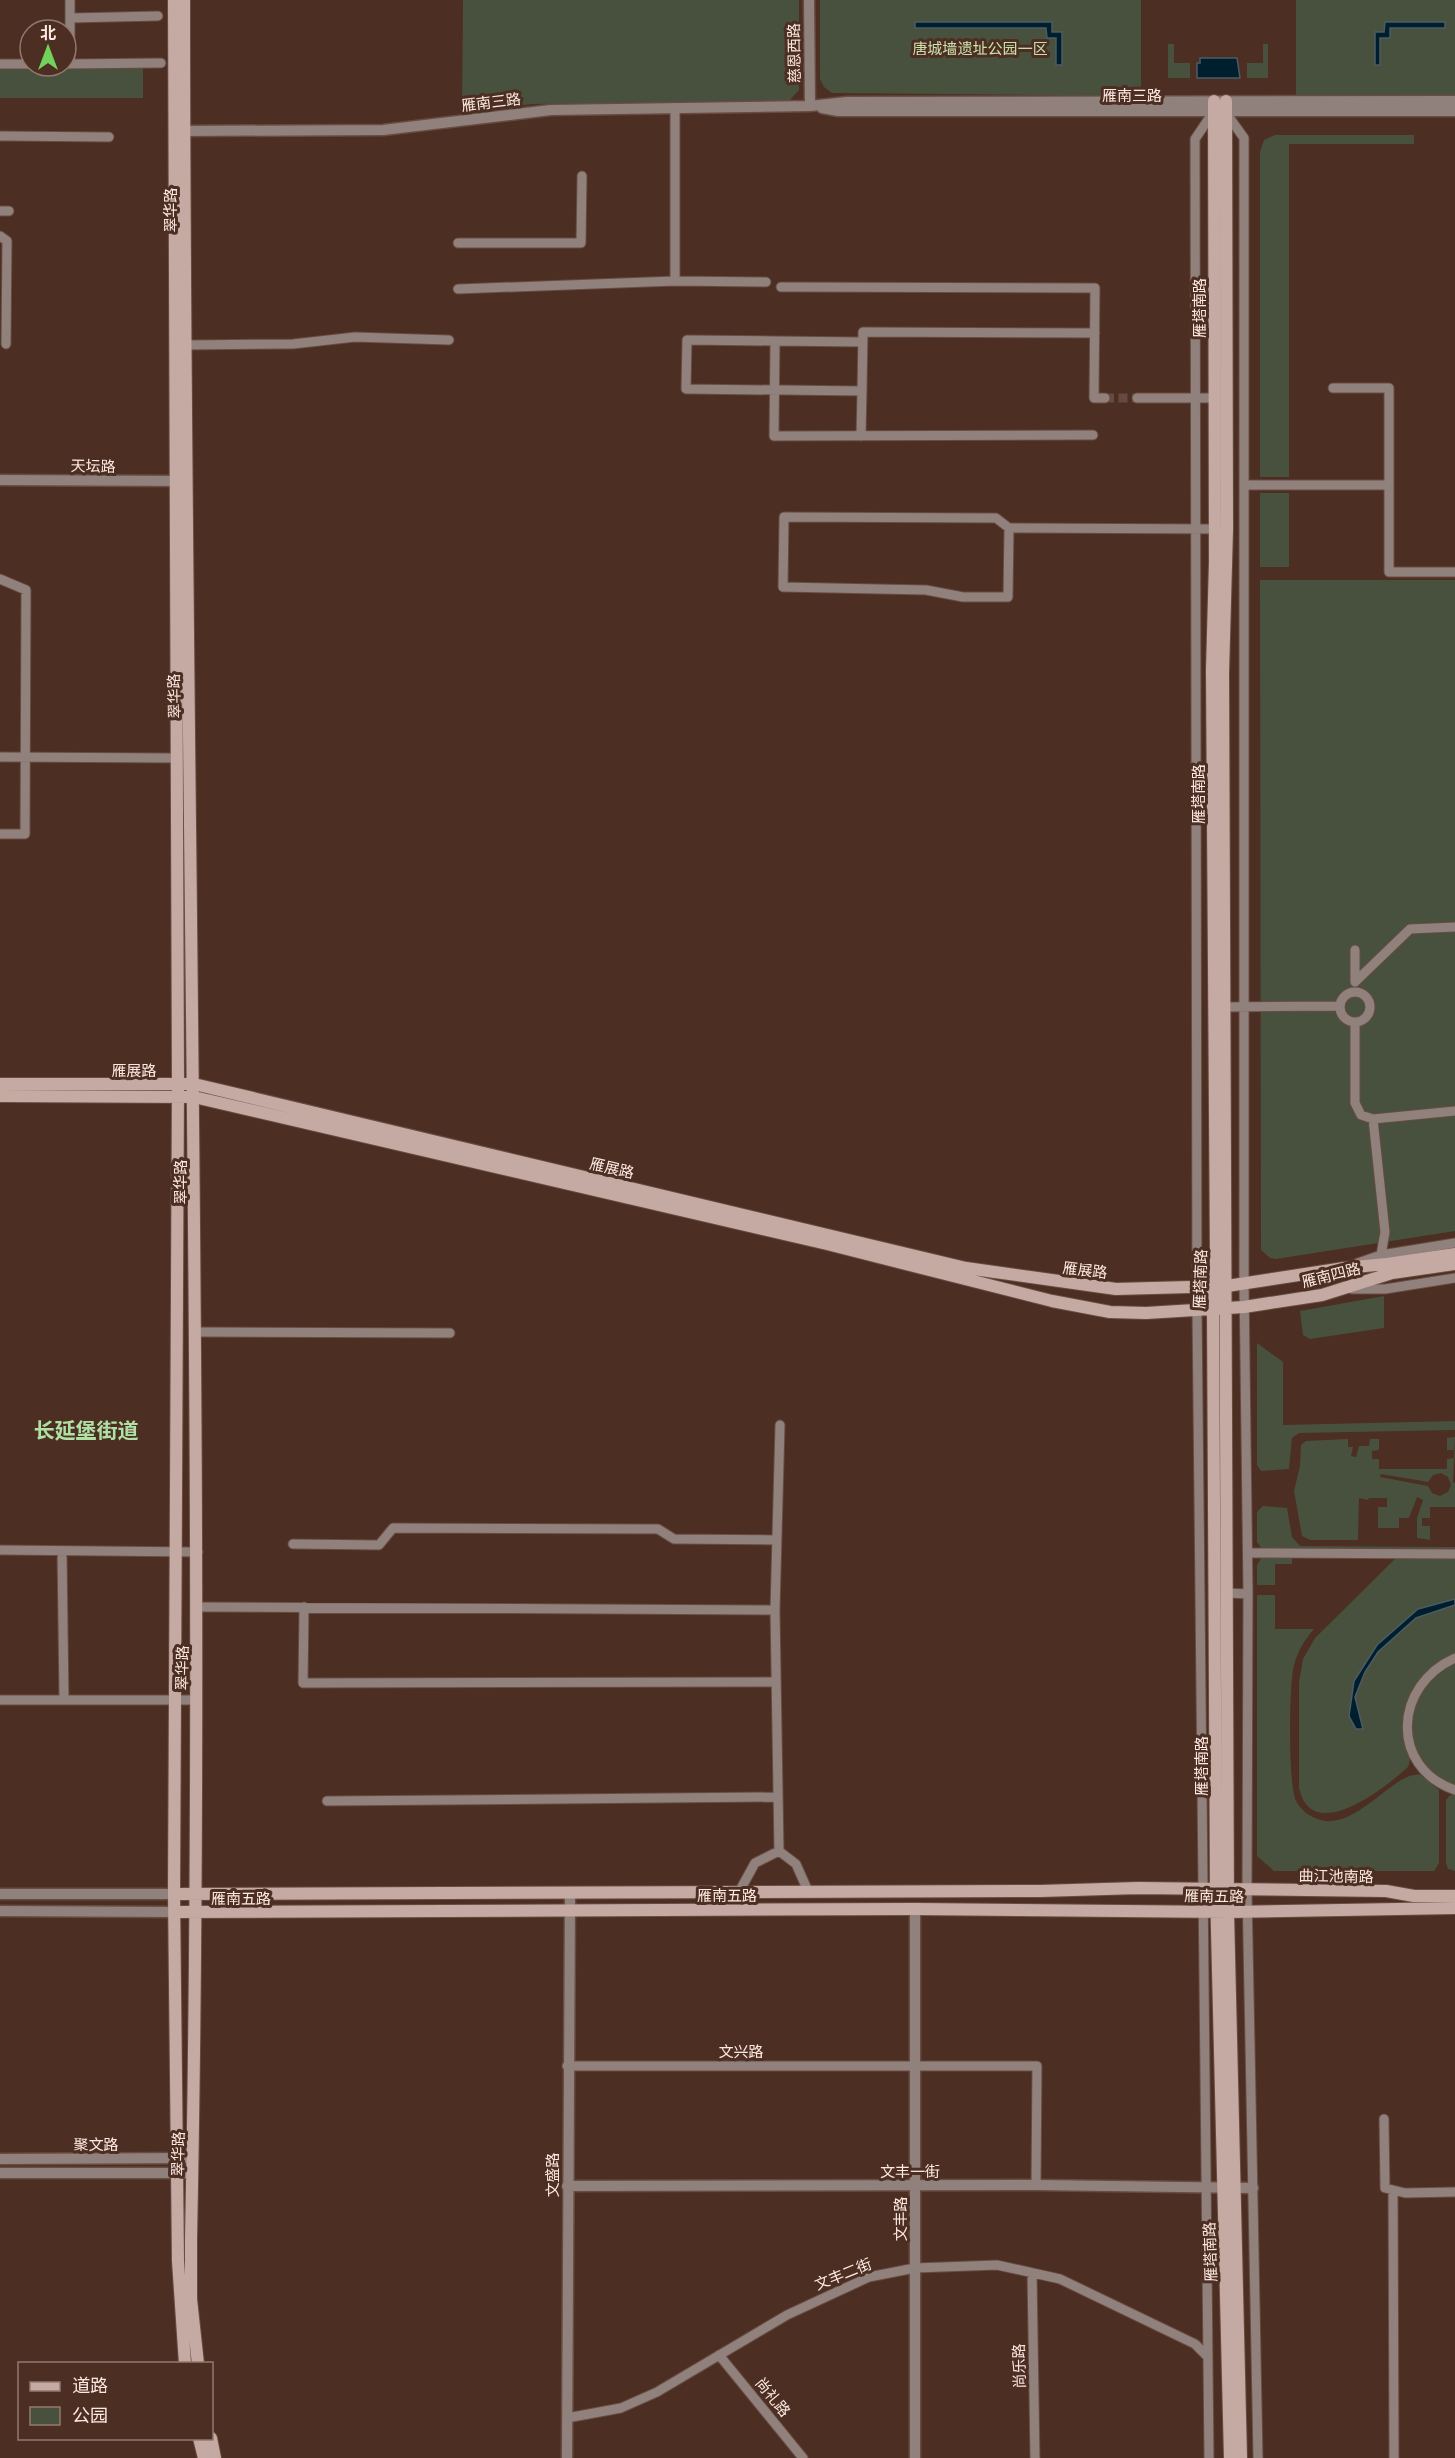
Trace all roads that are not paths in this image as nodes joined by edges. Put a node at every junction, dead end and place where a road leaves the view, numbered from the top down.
1 (70, 0) edge
2 (174, 0) edge
3 (184, 0) edge
4 (809, 0) edge
5 (158, 16) dead end
6 (70, 18) joint
7 (161, 63) dead end
8 (0, 64) edge
9 (18, 64) edge
10 (78, 64) edge
11 (1455, 100) edge
12 (810, 106) junction
13 (1220, 107) junction
14 (675, 108) junction
15 (1455, 111) edge
16 (180, 131) junction
17 (0, 136) edge
18 (109, 137) dead end
19 (582, 176) dead end
20 (0, 236) edge
21 (458, 243) dead end
22 (675, 281) junction
23 (766, 282) dead end
24 (781, 287) dead end
25 (458, 289) dead end
26 (1095, 333) junction
27 (449, 340) dead end
28 (774, 340) junction
29 (863, 342) junction
30 (6, 344) dead end
31 (186, 345) junction
32 (1333, 388) dead end
33 (774, 390) junction
34 (862, 391) junction
35 (1105, 398) dead end
36 (1137, 398) tunnel mouth
37 (1195, 398) junction
38 (1214, 398) junction
39 (1093, 435) dead end
40 (861, 436) junction
41 (0, 480) edge
42 (181, 482) junction
43 (1244, 485) junction
44 (1389, 485) junction
45 (1009, 528) junction
46 (1195, 529) junction
47 (1221, 529) junction
48 (1455, 572) edge
49 (0, 579) edge
50 (0, 757) edge
51 (25, 757) junction
52 (176, 758) junction
53 (0, 834) edge
54 (1455, 927) edge
55 (1355, 950) dead end
56 (1355, 986) junction
57 (1244, 1006) junction
58 (1340, 1006) junction
59 (1226, 1007) junction
60 (1355, 1022) junction
61 (0, 1084) edge
62 (177, 1091) junction
63 (194, 1091) junction
64 (0, 1096) edge
65 (1455, 1111) edge
66 (1373, 1119) junction
67 (1455, 1244) edge
68 (1455, 1254) edge
69 (1381, 1255) junction
70 (1455, 1264) edge
71 (1344, 1268) junction
72 (1455, 1278) edge
73 (1244, 1283) junction
74 (1221, 1287) junction
75 (1197, 1288) junction
76 (1346, 1289) junction
77 (1244, 1307) junction
78 (1197, 1310) junction
79 (1220, 1310) junction
80 (196, 1332) junction
81 (450, 1333) dead end
82 (780, 1425) dead end
83 (777, 1540) junction
84 (293, 1544) dead end
85 (0, 1550) edge
86 (62, 1552) junction
87 (177, 1552) junction
88 (198, 1552) junction
89 (1248, 1553) junction
90 (1455, 1554) edge
91 (1221, 1594) junction
92 (1248, 1594) junction
93 (1200, 1595) junction
94 (197, 1607) junction
95 (304, 1607) junction
96 (775, 1610) junction
97 (1455, 1658) edge
98 (776, 1682) junction
99 (0, 1700) edge
100 (64, 1700) junction
101 (176, 1700) junction
102 (196, 1701) junction
103 (1455, 1790) edge
104 (778, 1797) junction
105 (327, 1801) dead end
106 (779, 1851) junction
107 (1202, 1889) junction
108 (1216, 1889) junction
109 (1229, 1890) junction
110 (1247, 1890) junction
111 (808, 1891) junction
112 (740, 1892) junction
113 (570, 1893) junction
114 (0, 1894) edge
115 (174, 1894) junction
116 (195, 1894) junction
117 (1455, 1896) edge
118 (1455, 1908) edge
119 (915, 1909) junction
120 (0, 1911) edge
121 (570, 1911) junction
122 (1202, 1911) junction
123 (175, 1912) junction
124 (1223, 1912) junction
125 (1248, 1912) junction
126 (195, 1913) junction
127 (567, 2066) junction
128 (915, 2066) junction
129 (1383, 2119) dead end
130 (177, 2158) junction
131 (193, 2158) junction
132 (0, 2159) edge
133 (0, 2173) edge
134 (177, 2173) junction
135 (192, 2173) junction
136 (1036, 2185) junction
137 (567, 2186) junction
138 (915, 2186) junction
139 (1204, 2187) junction
140 (1229, 2187) junction
141 (1253, 2188) junction
142 (1393, 2190) junction
143 (1455, 2192) edge
144 (915, 2268) junction
145 (1032, 2273) junction
146 (719, 2355) junction
147 (1208, 2357) junction
148 (185, 2362) edge
149 (198, 2362) edge
150 (567, 2418) junction
151 (200, 2440) edge
152 (211, 2440) edge
153 (204, 2458) edge
154 (215, 2458) edge
155 (567, 2458) edge
156 (803, 2458) edge
157 (915, 2458) edge
158 (1035, 2458) edge
159 (1209, 2458) edge
160 (1230, 2458) edge
161 (1241, 2458) edge
162 (1258, 2458) edge
163 (1394, 2458) edge

1 - 6 street
2 - 16 main road, 翠华路
3 - 16 main road, 翠华路
4 - 12 street, 慈恩西路
5 - 6 street
7 - 10 street
8 - 9 street
11 - 13 street, 雁南三路
12 - 13 street, 雁南三路
12 - 14 street, 雁南三路
13 - 15 street, 雁南三路
13 - 37 street
13 - 38 main road, 雁塔南路
13 - 43 street
13 - 47 main road, 雁塔南路
14 - 16 street, 雁南三路
14 - 22 street
16 - 31 main road, 翠华路
16 - 42 main road, 翠华路
17 - 18 street
19 - 21 street
20 - 30 street
22 - 23 street
22 - 25 street
24 - 26 street
26 - 29 street
26 - 35 street
27 - 31 street
28 - 29 street
28 - 33 street
28 - 33 street
29 - 34 street
31 - 42 main road, 翠华路
32 - 44 street
33 - 34 street
33 - 40 street
34 - 40 street
36 - 37 street
37 - 38 street
37 - 46 street
38 - 47 main road, 雁塔南路
39 - 40 street
41 - 42 street, 天坛路
42 - 52 main road, 翠华路
42 - 63 main road, 翠华路
43 - 44 street
43 - 57 street
44 - 48 street
45 - 45 street
45 - 46 street
46 - 47 street
46 - 75 street
47 - 59 main road, 雁塔南路
47 - 74 main road, 雁塔南路
49 - 51 street
50 - 51 street
51 - 52 street
51 - 53 street
52 - 62 main road, 翠华路
54 - 56 street
55 - 56 street
56 - 58 street
56 - 60 street
57 - 58 street
57 - 59 street
57 - 73 street
58 - 60 street
59 - 74 main road, 雁塔南路
60 - 66 street
61 - 62 main road, 雁展路
62 - 63 main road, 雁展路
62 - 64 main road, 雁展路
62 - 87 main road, 翠华路
63 - 75 main road, 雁展路
63 - 78 main road, 雁展路
63 - 80 main road, 翠华路
65 - 66 street
66 - 69 street
67 - 69 street
68 - 71 main road, 雁南四路
69 - 71 street
70 - 76 main road, 雁南四路
71 - 73 main road, 雁南四路
72 - 76 street
73 - 74 main road, 雁南四路
73 - 77 street
74 - 75 main road, 雁展路
74 - 79 main road, 雁塔南路
75 - 78 street
76 - 77 main road, 雁南四路
77 - 79 main road, 雁南四路
77 - 89 street
78 - 79 main road, 雁展路
78 - 93 street
79 - 91 main road, 雁塔南路
80 - 81 street
80 - 88 main road, 翠华路
82 - 83 street
83 - 84 street
83 - 96 street
85 - 86 street
86 - 87 street
86 - 100 street
87 - 88 street
87 - 101 main road, 翠华路
88 - 94 main road, 翠华路
89 - 90 street
89 - 92 street
91 - 92 street
91 - 93 street
91 - 108 main road, 雁塔南路
91 - 109 main road, 雁塔南路
92 - 110 street
93 - 107 street
94 - 95 street
94 - 102 main road, 翠华路
95 - 96 street
95 - 98 street
96 - 98 street
97 - 103 street
98 - 104 street
99 - 100 street
100 - 101 street
101 - 102 street
101 - 115 main road, 翠华路
102 - 116 main road, 翠华路
104 - 105 street
104 - 106 street
106 - 111 street
106 - 112 street
107 - 108 main road, 雁南五路
107 - 111 main road, 雁南五路
107 - 122 street
108 - 109 main road, 曲江池南路
108 - 124 main road, 雁塔南路
109 - 110 main road, 曲江池南路
109 - 124 main road, 雁塔南路
110 - 117 main road, 曲江池南路
110 - 125 street
111 - 112 main road, 雁南五路
112 - 113 main road, 雁南五路
113 - 116 main road, 雁南五路
113 - 121 street, 文盛路
114 - 115 street, 雁南五路
115 - 116 main road, 雁南五路
115 - 123 main road, 翠华路
116 - 126 main road, 翠华路
118 - 125 main road, 雁南五路
119 - 121 main road, 雁南五路
119 - 122 main road, 雁南五路
119 - 128 street, 文丰路
120 - 123 street, 雁南五路
121 - 126 main road, 雁南五路
121 - 127 street, 文盛路
122 - 124 main road, 雁南五路
122 - 139 street
123 - 126 main road, 雁南五路
123 - 130 main road, 翠华路
124 - 125 main road, 雁南五路
124 - 140 main road, 雁塔南路
125 - 141 street
126 - 131 main road, 翠华路
127 - 128 street, 文兴路
127 - 137 street, 文盛路
128 - 136 street, 文兴路
128 - 138 street, 文丰路
129 - 142 street
130 - 131 street, 聚文路
130 - 132 street, 聚文路
130 - 134 main road, 翠华路
131 - 135 main road, 翠华路
133 - 134 street, 聚文路
134 - 135 street, 聚文路
134 - 148 main road, 翠华路
135 - 149 main road, 翠华路
136 - 138 street, 文丰一街
136 - 139 street, 文丰一街
137 - 138 street, 文丰一街
137 - 150 street, 文盛路
138 - 144 street, 文丰路
139 - 140 street, 文丰一街
139 - 147 street
140 - 141 street, 文丰一街
140 - 160 main road, 雁塔南路
140 - 161 main road, 雁塔南路
141 - 162 street
142 - 143 street
142 - 163 street
144 - 145 street, 文丰二街
144 - 146 street, 文丰二街
144 - 157 street, 文丰路
145 - 147 street, 文丰二街
145 - 158 street, 尚乐路
146 - 150 street, 文丰二街
146 - 156 street, 尚礼路
147 - 159 street
150 - 155 street, 文盛路
151 - 153 main road
152 - 154 main road

